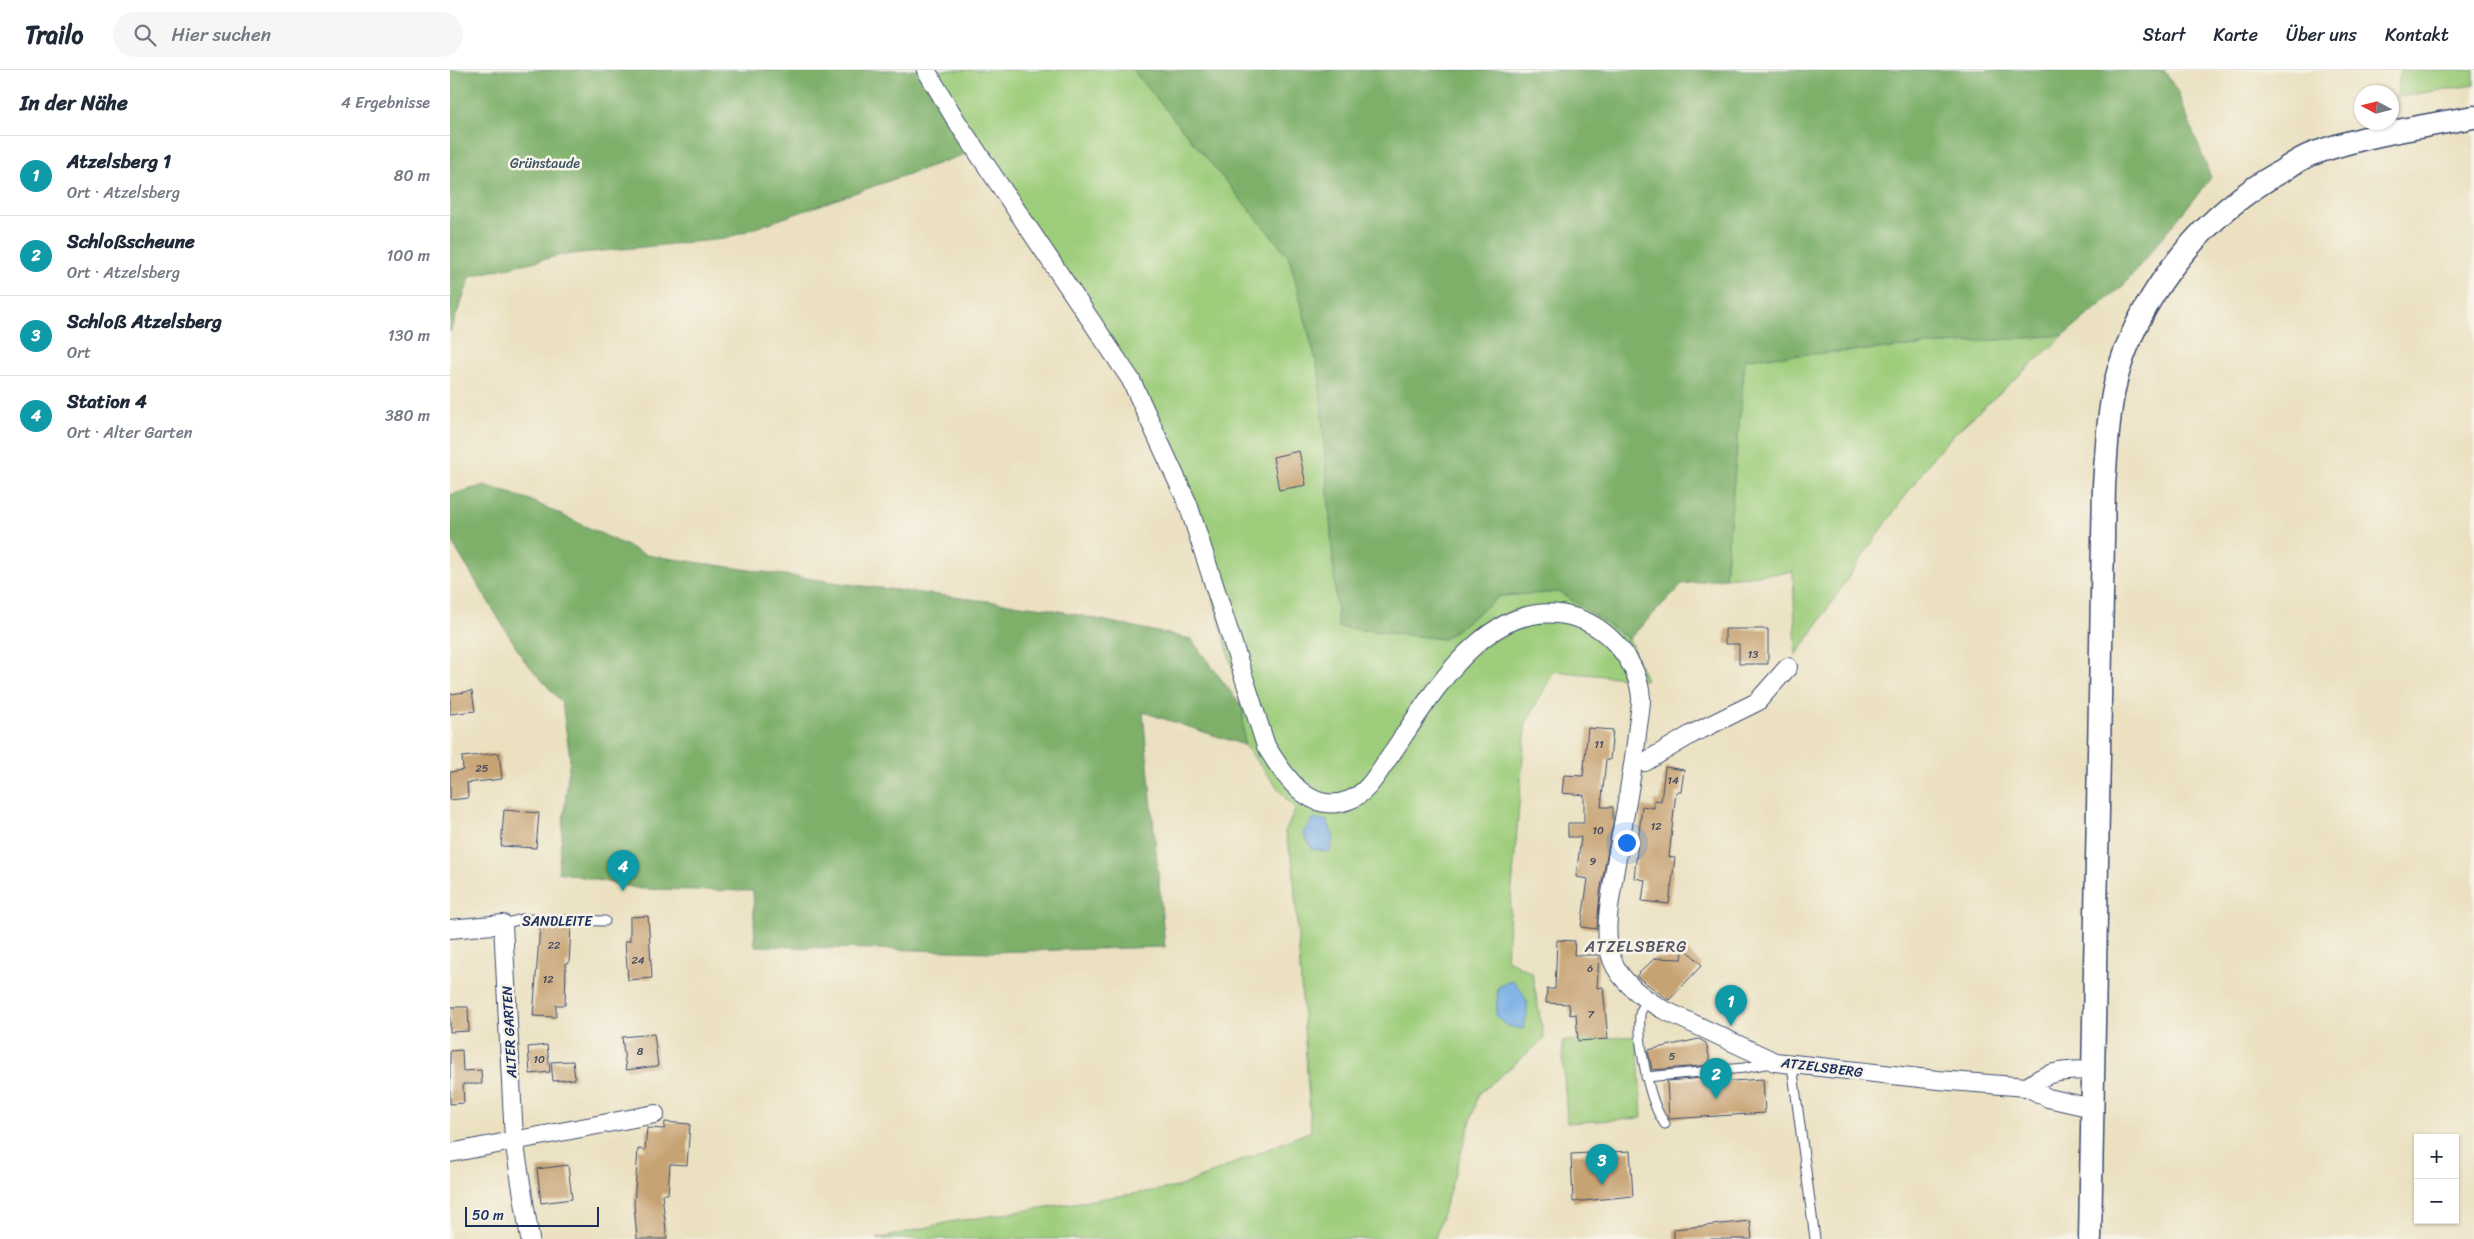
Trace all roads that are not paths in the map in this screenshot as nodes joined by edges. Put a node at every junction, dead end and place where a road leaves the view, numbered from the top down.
1 (926, 70) edge
2 (2474, 117) edge
3 (1788, 667) dead end
4 (1634, 761) junction
5 (605, 921) dead end
6 (504, 924) junction
7 (450, 929) edge
8 (1648, 1000) junction
9 (1783, 1064) junction
10 (2093, 1070) junction
11 (1646, 1076) junction
12 (2027, 1087) junction
13 (2092, 1108) junction
14 (656, 1114) dead end
15 (1665, 1124) dead end
16 (514, 1140) junction
17 (450, 1153) edge
18 (530, 1239) edge
19 (1815, 1239) edge
20 (2090, 1239) edge

1 - 4 street, ATZELSBERG
2 - 10 street
3 - 4 street
4 - 8 street, ATZELSBERG
5 - 6 lane, SANDLEITE
6 - 7 street, SANDLEITE
6 - 16 street, ALTER GARTEN
8 - 9 street, ATZELSBERG
8 - 11 lane
9 - 11 lane
9 - 12 street, ATZELSBERG
9 - 19 lane
10 - 12 street
10 - 13 street
11 - 15 lane
12 - 13 street, ATZELSBERG
13 - 20 street
14 - 16 street
16 - 17 street
16 - 18 street, ALTER GARTEN

